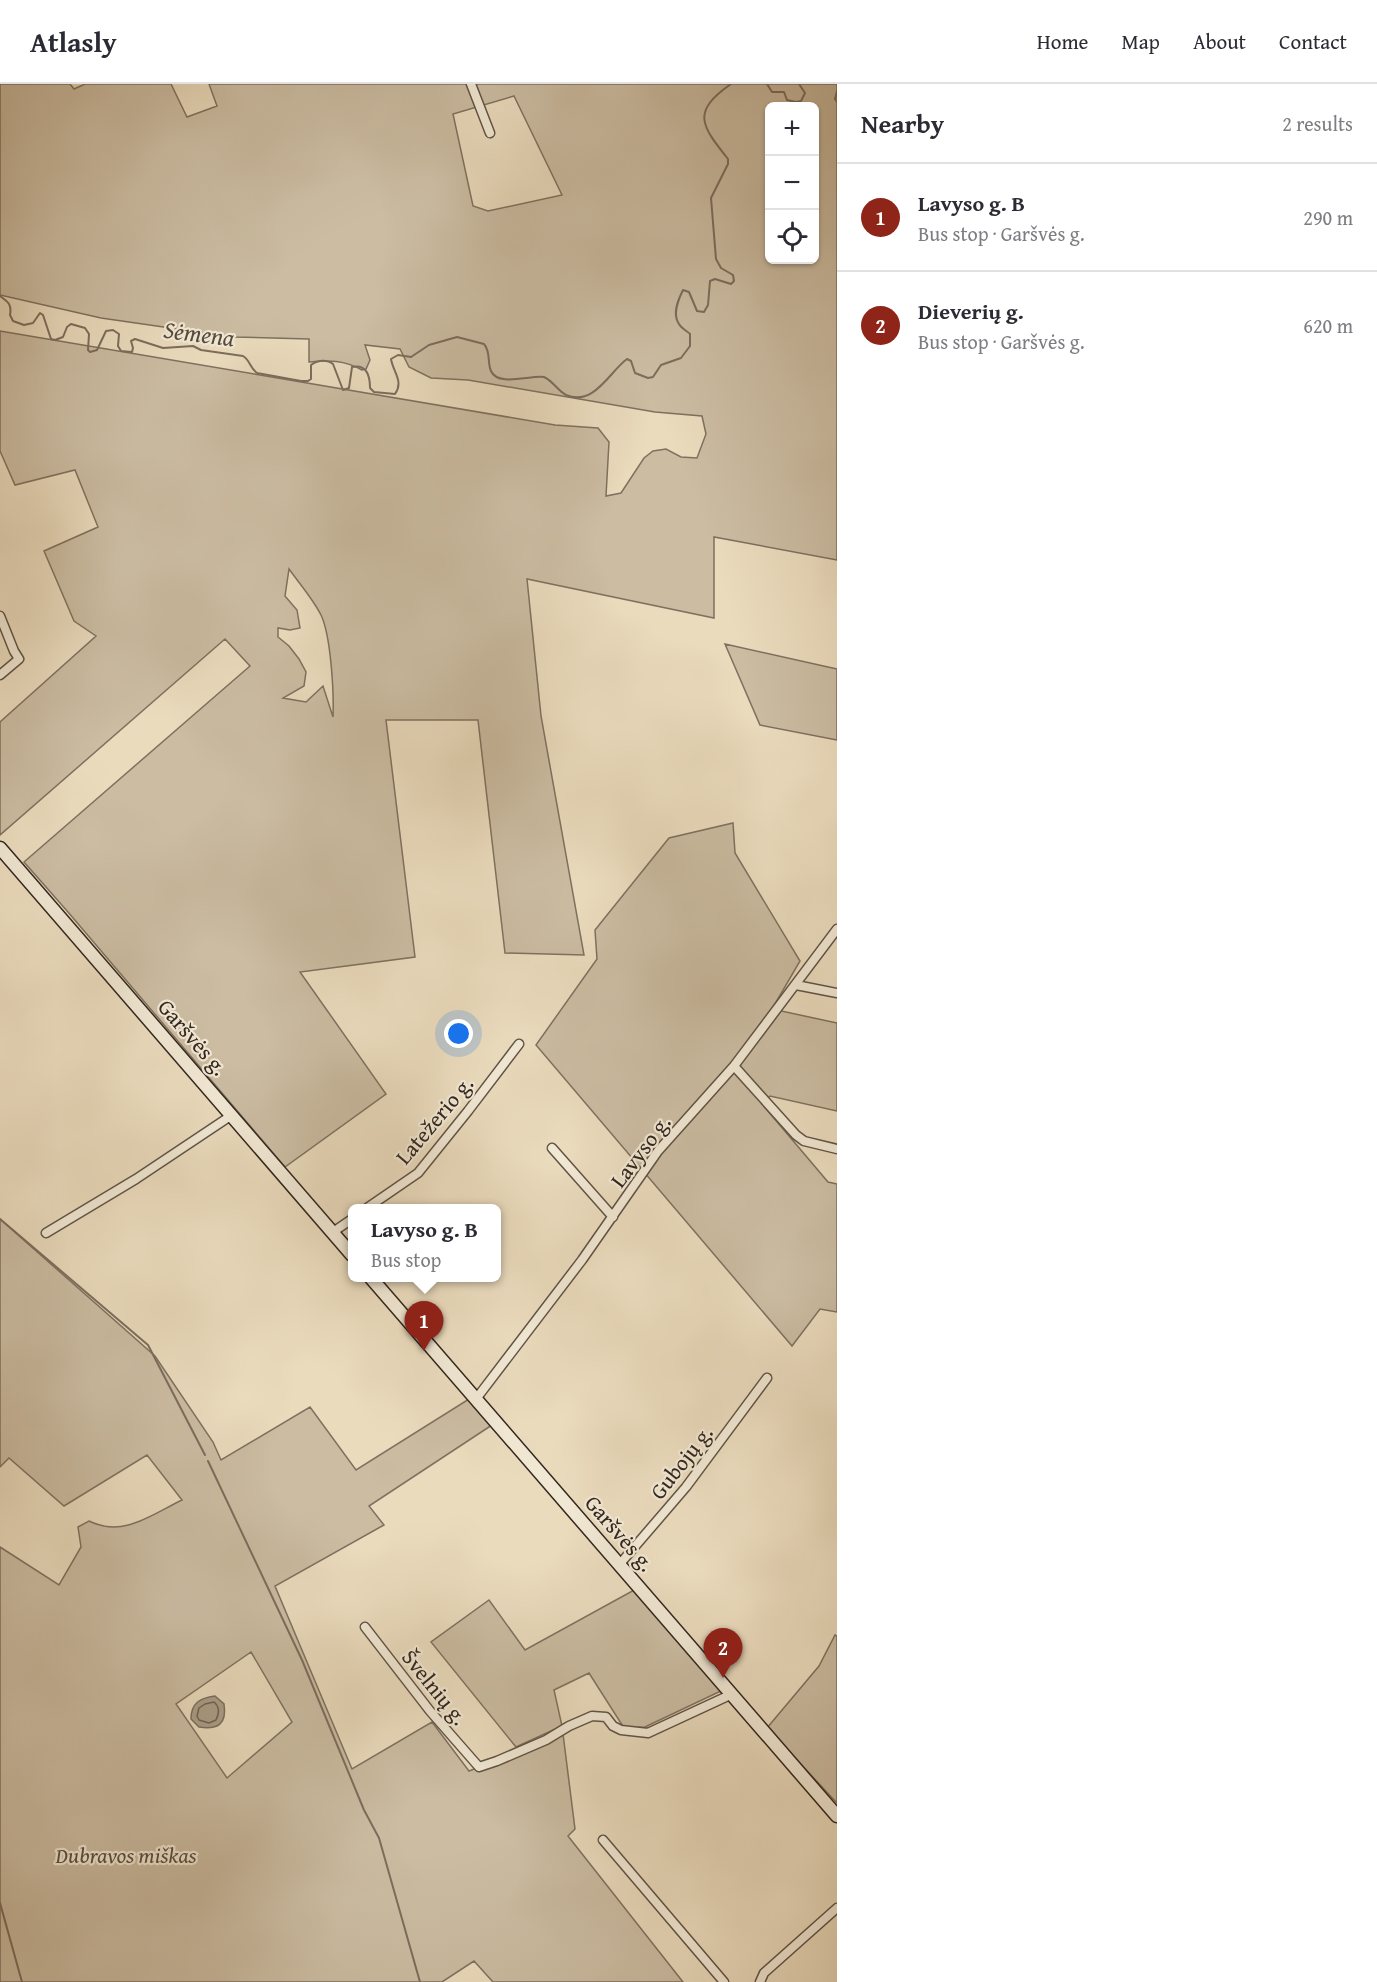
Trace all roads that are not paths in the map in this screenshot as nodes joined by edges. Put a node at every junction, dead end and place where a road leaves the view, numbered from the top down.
1 (471, 84) edge
2 (490, 133) dead end
3 (0, 616) edge
4 (0, 675) edge
5 (0, 848) edge
6 (837, 929) edge
7 (796, 985) junction
8 (837, 993) edge
9 (519, 1044) dead end
10 (734, 1066) junction
11 (232, 1114) junction
12 (552, 1148) dead end
13 (837, 1149) edge
14 (374, 1204) edge
15 (613, 1217) junction
16 (348, 1222) edge
17 (333, 1232) junction
18 (46, 1233) dead end
19 (348, 1250) edge
20 (374, 1282) edge
21 (767, 1378) dead end
22 (476, 1399) junction
23 (619, 1565) junction
24 (365, 1627) dead end
25 (730, 1695) junction
26 (837, 1816) edge
27 (603, 1840) dead end
28 (837, 1908) edge
29 (724, 1982) edge
30 (760, 1982) edge

1 - 2 street
3 - 4 street
5 - 11 main road, Garšvės g.
6 - 7 street, Lavyso g.
7 - 8 street
7 - 10 street, Lavyso g.
9 - 14 street, Latežerio g.
10 - 13 street
10 - 15 street, Lavyso g.
11 - 17 main road, Garšvės g.
11 - 18 street
12 - 15 street
15 - 22 street, Lavyso g.
16 - 17 street
17 - 19 main road, Garšvės g.
20 - 22 main road, Garšvės g.
21 - 23 street, Gubojų g.
22 - 23 main road, Garšvės g.
23 - 25 main road, Garšvės g.
24 - 25 street, Švelnių g.
25 - 26 main road, Garšvės g.
27 - 29 street
28 - 30 street

